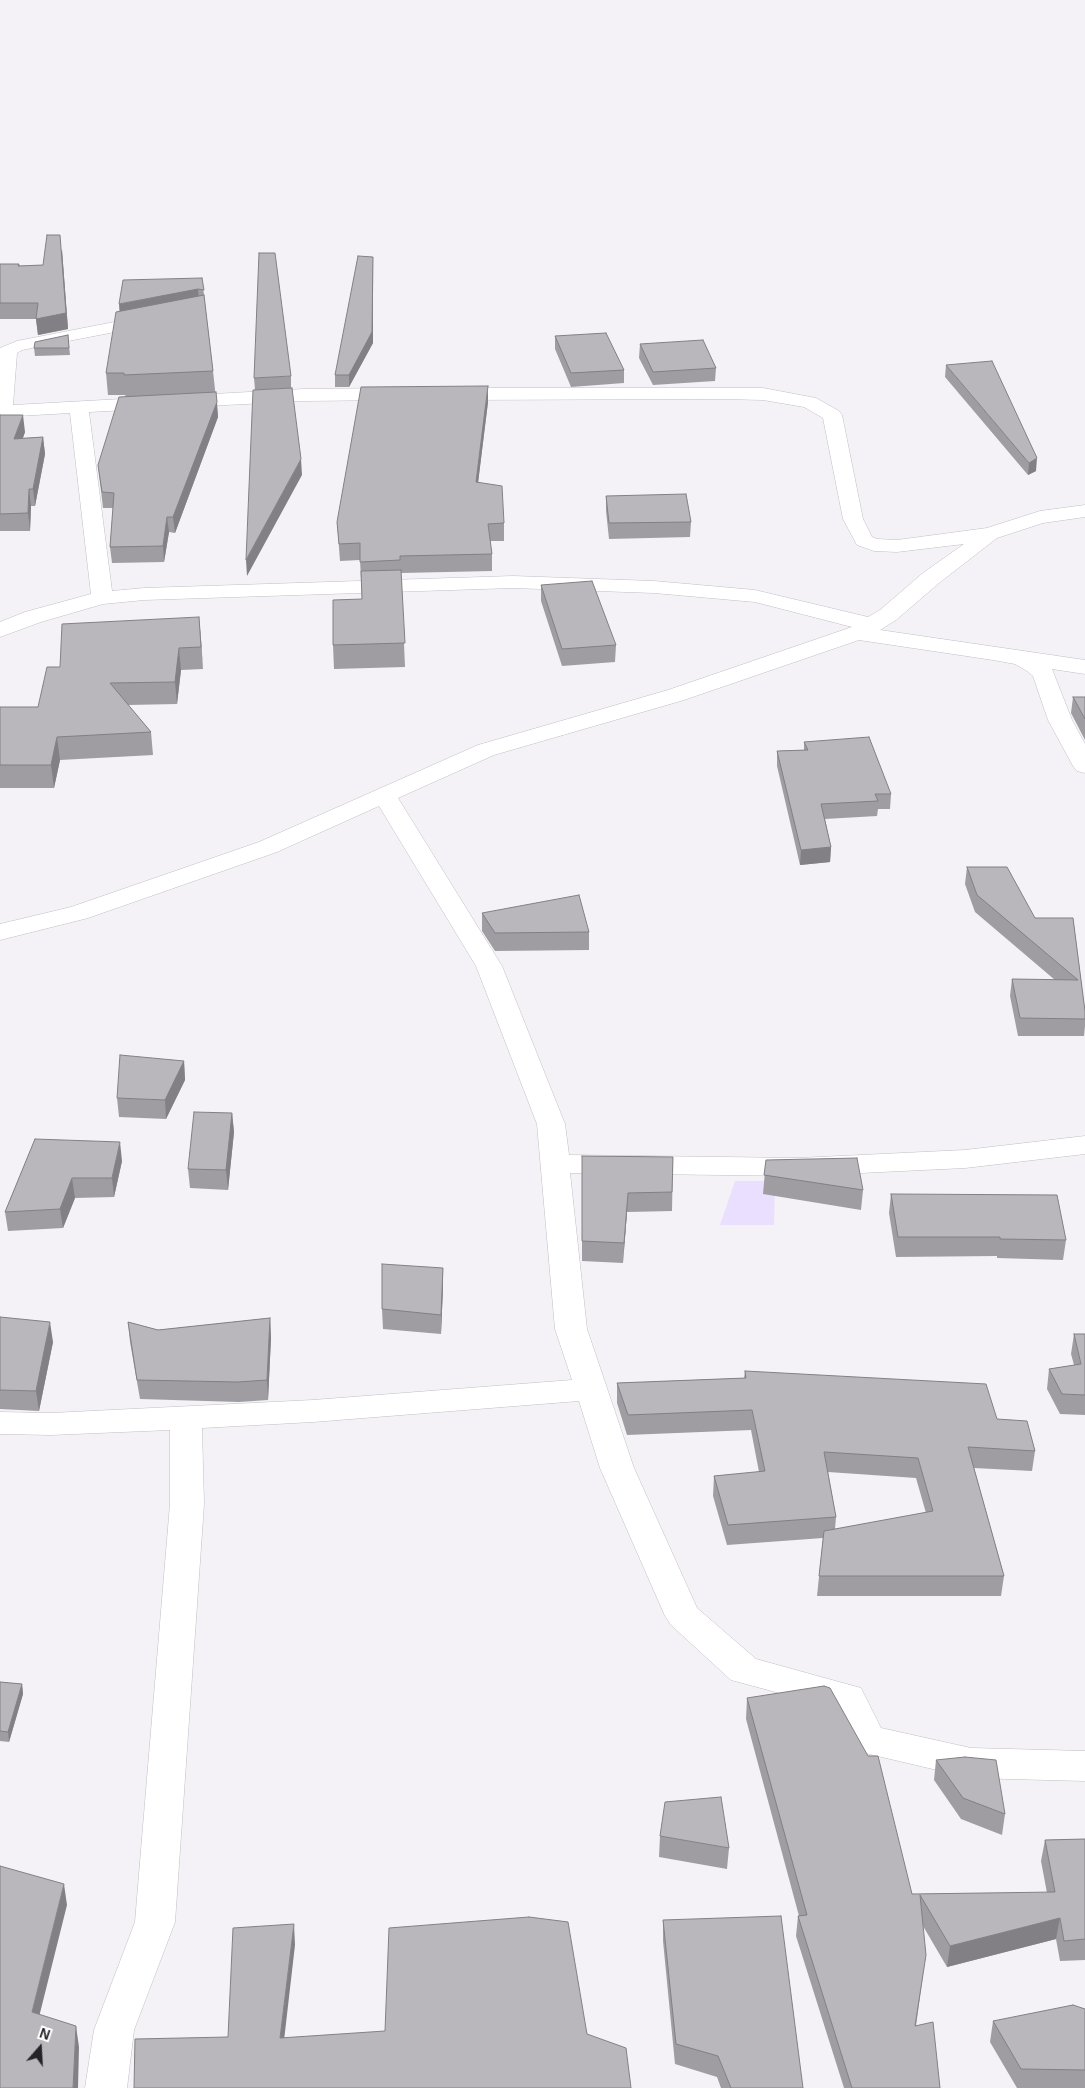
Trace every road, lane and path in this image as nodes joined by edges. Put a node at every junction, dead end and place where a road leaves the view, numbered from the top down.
1 (171, 316) edge
2 (8, 350) edge
3 (78, 407) junction
4 (1, 411) edge
5 (1083, 513) edge
6 (990, 534) junction
7 (102, 598) junction
8 (864, 629) junction
9 (0, 630) edge
10 (1022, 659) junction
11 (1085, 667) edge
12 (1085, 766) edge
13 (385, 796) junction
14 (0, 932) edge
15 (1085, 1145) edge
16 (555, 1164) junction
17 (591, 1389) junction
18 (186, 1418) junction
19 (0, 1423) edge
20 (1085, 1766) edge
21 (106, 2088) edge

1 - 2 street
2 - 4 street
3 - 4 street
3 - 6 street
3 - 7 street
5 - 6 street
6 - 8 street
7 - 8 street
7 - 9 street
8 - 10 street
8 - 13 street
10 - 11 street
10 - 12 street
13 - 14 street
13 - 16 street
15 - 16 street
16 - 17 street
17 - 18 street
17 - 20 street
18 - 19 street
18 - 21 street

